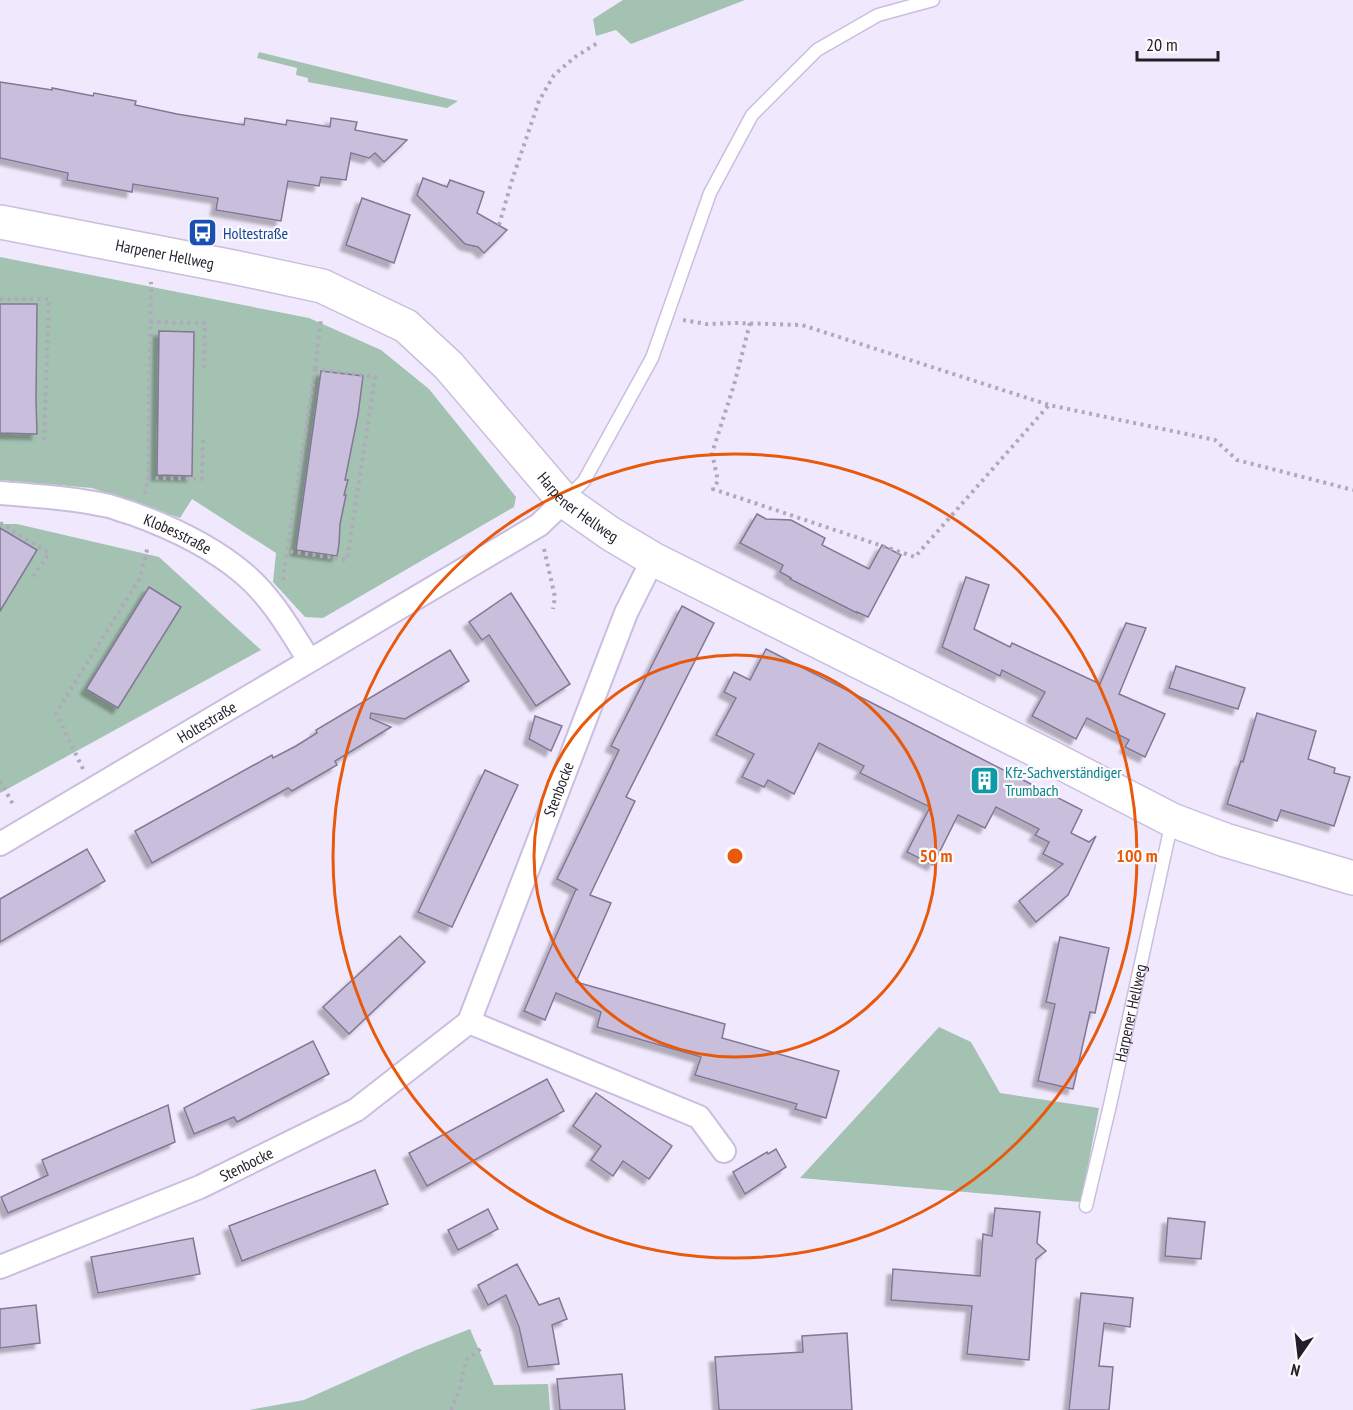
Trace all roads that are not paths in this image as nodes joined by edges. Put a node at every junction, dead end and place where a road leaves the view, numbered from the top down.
1 (933, 0) edge
2 (0, 222) edge
3 (0, 493) edge
4 (564, 501) junction
5 (653, 559) junction
6 (309, 660) junction
7 (1172, 820) junction
8 (0, 844) edge
9 (1353, 878) edge
10 (469, 1022) junction
11 (724, 1151) dead end
12 (1086, 1206) dead end
13 (0, 1267) edge

1 - 4 lane
2 - 4 street, Harpener Hellweg
3 - 6 street, Klobesstraße
4 - 5 street, Harpener Hellweg
4 - 6 street, Holtestraße
5 - 7 street, Harpener Hellweg
5 - 10 street, Stenbocke
6 - 8 street, Holtestraße
7 - 9 street, Harpener Hellweg
7 - 12 lane, Harpener Hellweg
10 - 11 street
10 - 13 street, Stenbocke

